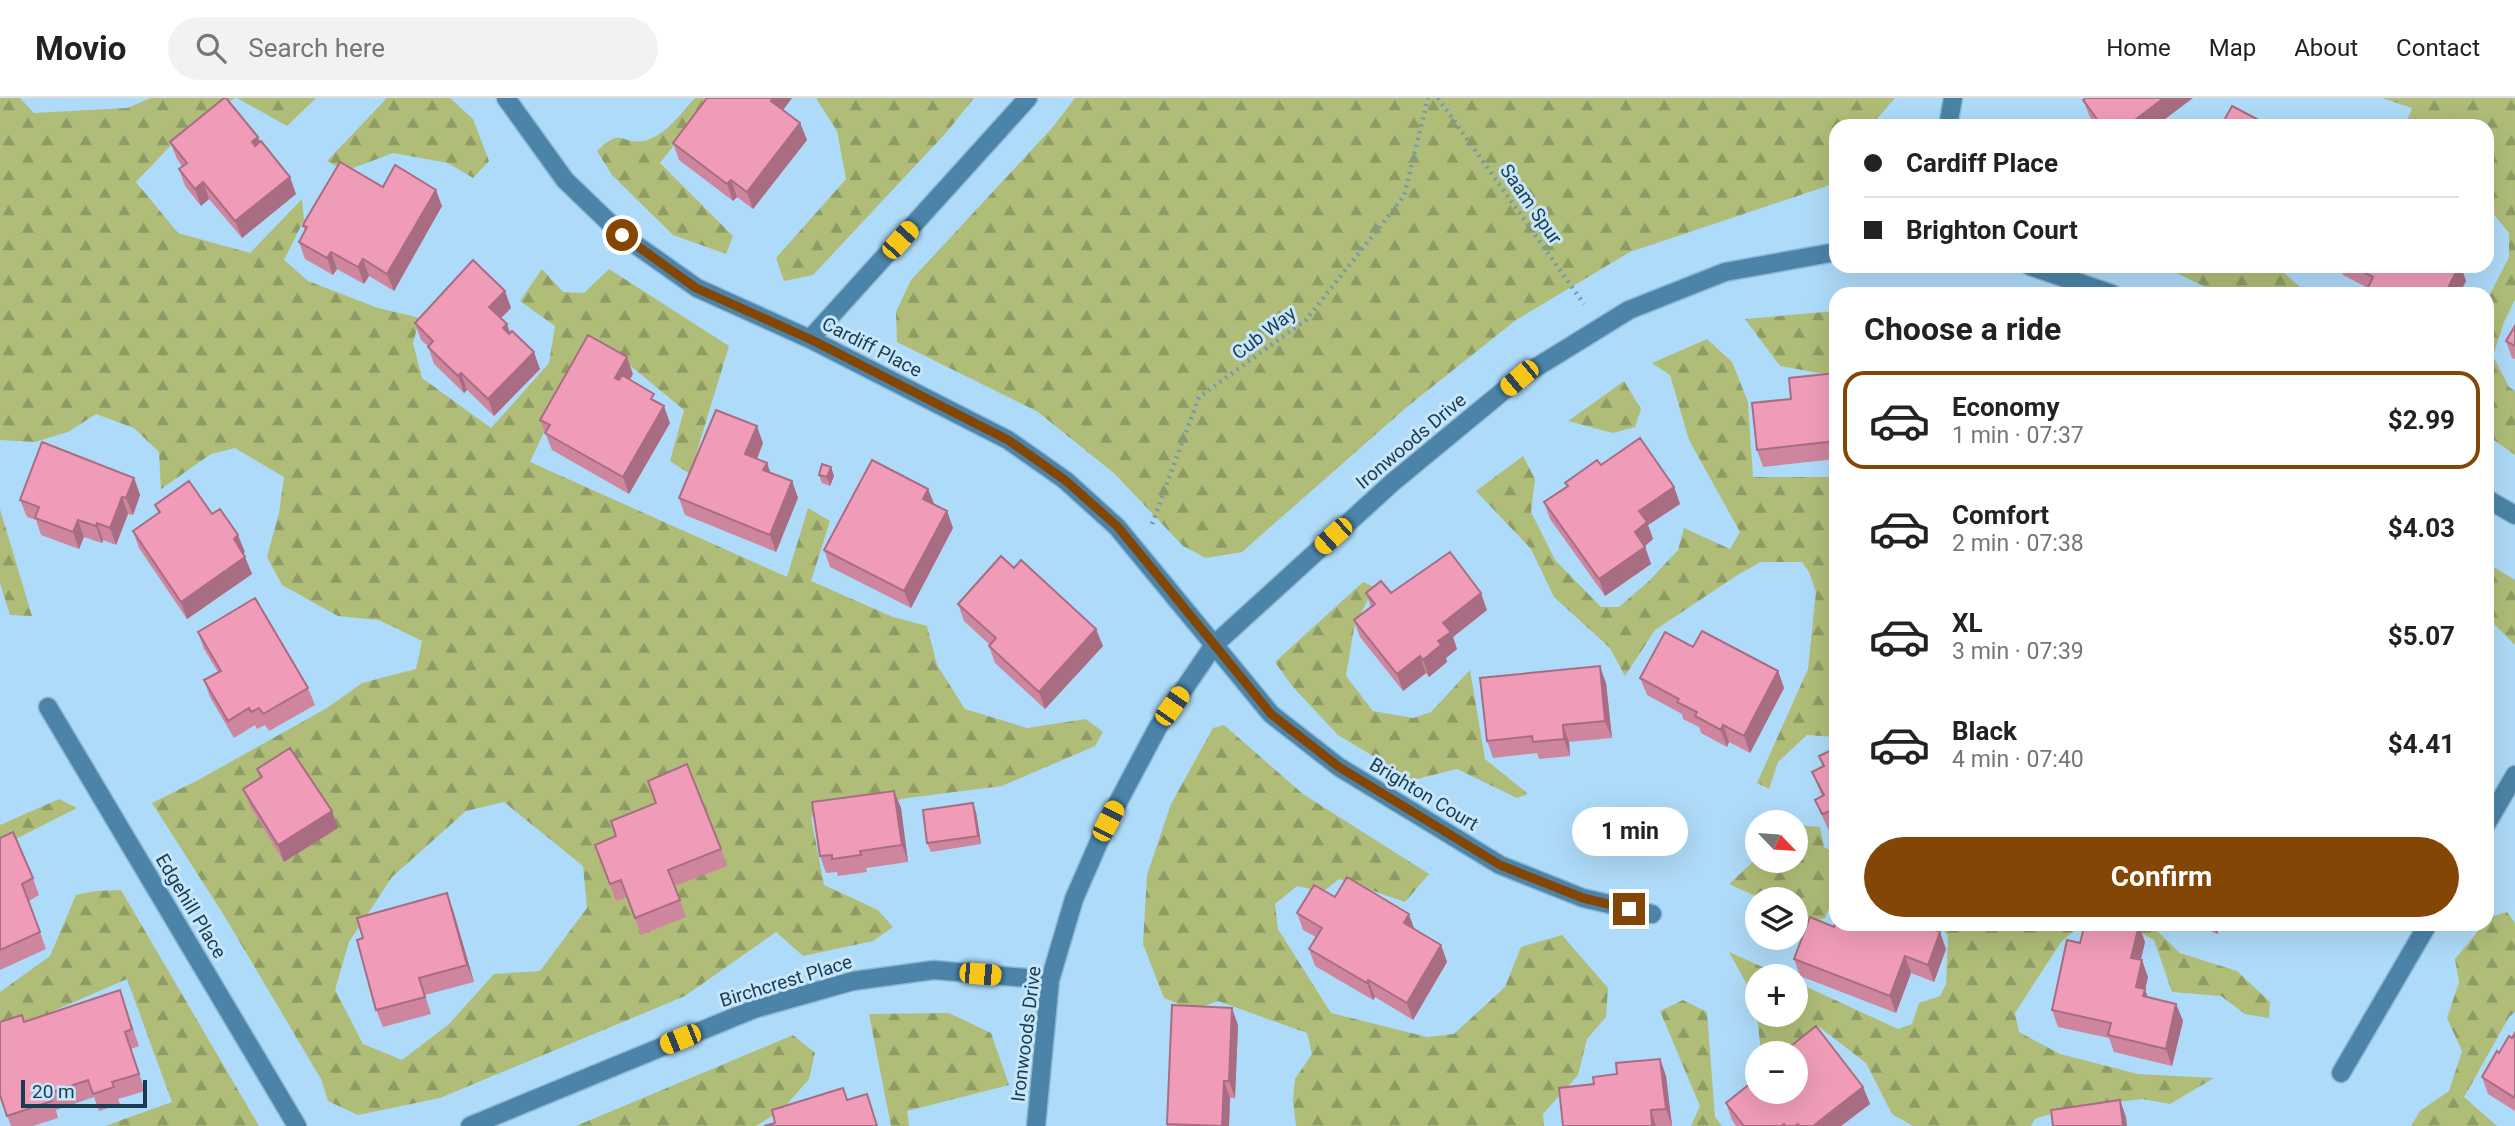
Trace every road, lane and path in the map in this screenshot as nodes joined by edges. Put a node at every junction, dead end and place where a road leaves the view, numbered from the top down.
1 (506, 98) edge
2 (1028, 98) edge
3 (1428, 98) edge
4 (1438, 98) edge
5 (1953, 98) edge
6 (1949, 119) edge
7 (1829, 253) edge
8 (2050, 273) edge
9 (2092, 287) edge
10 (1601, 327) junction
11 (810, 339) junction
12 (2494, 503) edge
13 (2515, 515) edge
14 (1140, 555) junction
15 (1214, 645) junction
16 (48, 708) dead end
17 (2515, 775) edge
18 (2494, 811) edge
19 (1652, 914) dead end
20 (2424, 931) edge
21 (1050, 980) junction
22 (2341, 1073) dead end
23 (297, 1126) edge
24 (470, 1126) edge
25 (1036, 1126) edge

1 - 11 street, Cardiff Place
2 - 11 street
3 - 14 path, Cub Way
4 - 10 path, Saam Spur
5 - 6 street
7 - 10 street, Ironwoods Drive
8 - 9 street
10 - 15 street, Ironwoods Drive
11 - 14 street, Cardiff Place
12 - 13 street
14 - 15 street, Cardiff Place
15 - 19 street, Brighton Court
15 - 21 street, Ironwoods Drive
16 - 23 street, Edgehill Place
17 - 18 street
20 - 22 street
21 - 24 street, Birchcrest Place
21 - 25 street, Ironwoods Drive

